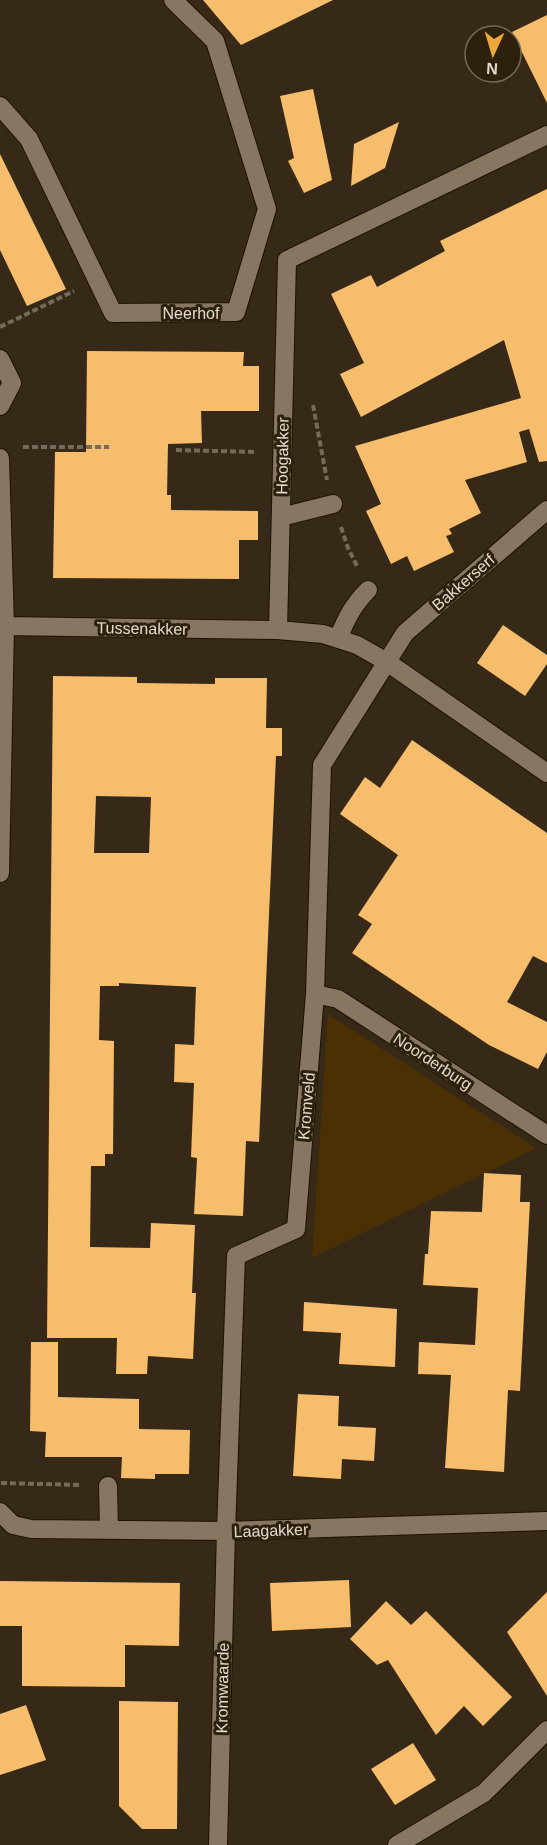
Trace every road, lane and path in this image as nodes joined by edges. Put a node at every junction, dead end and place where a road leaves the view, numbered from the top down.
1 (173, 0) edge
2 (0, 106) edge
3 (547, 135) edge
4 (97, 280) junction
5 (0, 327) edge
6 (0, 359) edge
7 (0, 406) edge
8 (22, 447) dead end
9 (109, 447) dead end
10 (176, 450) dead end
11 (282, 452) junction
12 (0, 458) edge
13 (333, 504) dead end
14 (547, 510) edge
15 (281, 517) junction
16 (2, 548) edge
17 (368, 590) dead end
18 (5, 626) junction
19 (278, 630) junction
20 (338, 639) junction
21 (387, 662) junction
22 (547, 773) edge
23 (0, 873) edge
24 (315, 994) junction
25 (547, 1135) edge
26 (0, 1483) edge
27 (108, 1486) joint
28 (0, 1512) edge
29 (547, 1521) edge
30 (109, 1529) junction
31 (225, 1531) junction
32 (547, 1730) edge
33 (218, 1845) edge
34 (397, 1845) edge

1 - 4 street, Neerhof
2 - 4 street, Neerhof
3 - 11 street, Hoogakker
4 - 5 path
6 - 7 street
8 - 9 path
10 - 11 path
11 - 15 street, Hoogakker
12 - 16 street
13 - 15 street
14 - 21 street, Bakkerserf
15 - 19 street, Hoogakker
16 - 18 street
17 - 20 street
18 - 19 street, Tussenakker
18 - 23 street
19 - 20 street
20 - 21 street
21 - 22 street
21 - 24 street, Kromveld
24 - 25 street, Noorderburg
24 - 31 street, Kromveld
26 - 27 path
27 - 30 street
28 - 30 street, Laagakker
29 - 31 street, Laagakker
30 - 31 street, Laagakker
31 - 33 street, Kromwaarde
32 - 34 street

